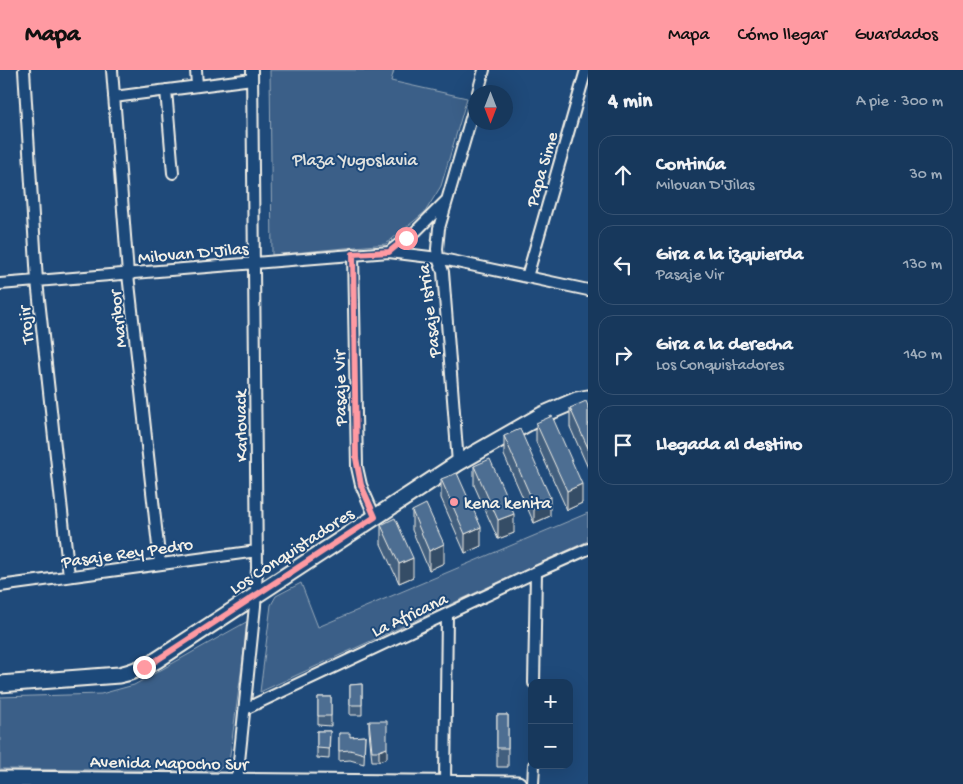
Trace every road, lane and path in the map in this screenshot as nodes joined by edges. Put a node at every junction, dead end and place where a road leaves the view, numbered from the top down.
1 (24, 70) edge
2 (112, 70) edge
3 (196, 70) edge
4 (484, 70) edge
5 (586, 70) edge
6 (252, 74) edge
7 (480, 85) edge
8 (196, 86) junction
9 (166, 90) junction
10 (114, 97) junction
11 (468, 128) edge
12 (173, 172) dead end
13 (447, 200) junction
14 (389, 252) junction
15 (353, 254) junction
16 (438, 258) junction
17 (254, 264) junction
18 (128, 274) junction
19 (527, 277) junction
20 (37, 281) junction
21 (0, 284) edge
22 (588, 290) edge
23 (588, 398) edge
24 (458, 463) junction
25 (375, 517) junction
26 (588, 549) edge
27 (258, 551) junction
28 (160, 564) junction
29 (536, 572) junction
30 (69, 576) junction
31 (0, 586) edge
32 (256, 596) junction
33 (447, 614) junction
34 (534, 679) edge
35 (0, 684) edge
36 (245, 709) junction
37 (534, 769) edge
38 (0, 779) edge
39 (237, 781) junction
40 (445, 783) edge
41 (518, 784) edge
42 (533, 784) edge

1 - 20 street, Trojir
2 - 10 street, Maribor
3 - 8 street
4 - 7 street
5 - 19 street, Papa Sime
6 - 8 street
6 - 17 street, Karlovack
8 - 9 street
9 - 10 street
9 - 12 street
10 - 18 street, Maribor
11 - 13 street, Pasaje Istria
13 - 14 street
13 - 16 street, Pasaje Istria
14 - 15 street, Milovan D'Jilas
14 - 16 street, Milovan D'Jilas
15 - 17 street, Milovan D'Jilas
15 - 25 street, Pasaje Vir
16 - 19 street, Milovan D'Jilas
16 - 24 street, Pasaje Istria
17 - 18 street, Milovan D'Jilas
17 - 27 street, Karlovack
18 - 20 street, Milovan D'Jilas
18 - 28 street, Maribor
19 - 22 street, Milovan D'Jilas
20 - 21 street, Milovan D'Jilas
20 - 30 street, Trojir
23 - 24 street, Los Conquistadores
24 - 25 street, Los Conquistadores
25 - 32 street, Los Conquistadores
26 - 29 street, La Africana
27 - 28 street, Pasaje Rey Pedro
27 - 32 street, Karlovack
28 - 30 street, Pasaje Rey Pedro
29 - 33 street, La Africana
29 - 34 street
30 - 31 street, Pasaje Rey Pedro
32 - 35 street, Los Conquistadores
32 - 36 street, Karlovack
33 - 36 street, La Africana
33 - 40 street
36 - 39 street, Karlovack
37 - 42 street
38 - 39 street, Avenida Mapocho Sur
39 - 40 street, Avenida Mapocho Sur
40 - 41 street, Avenida Mapocho Sur

